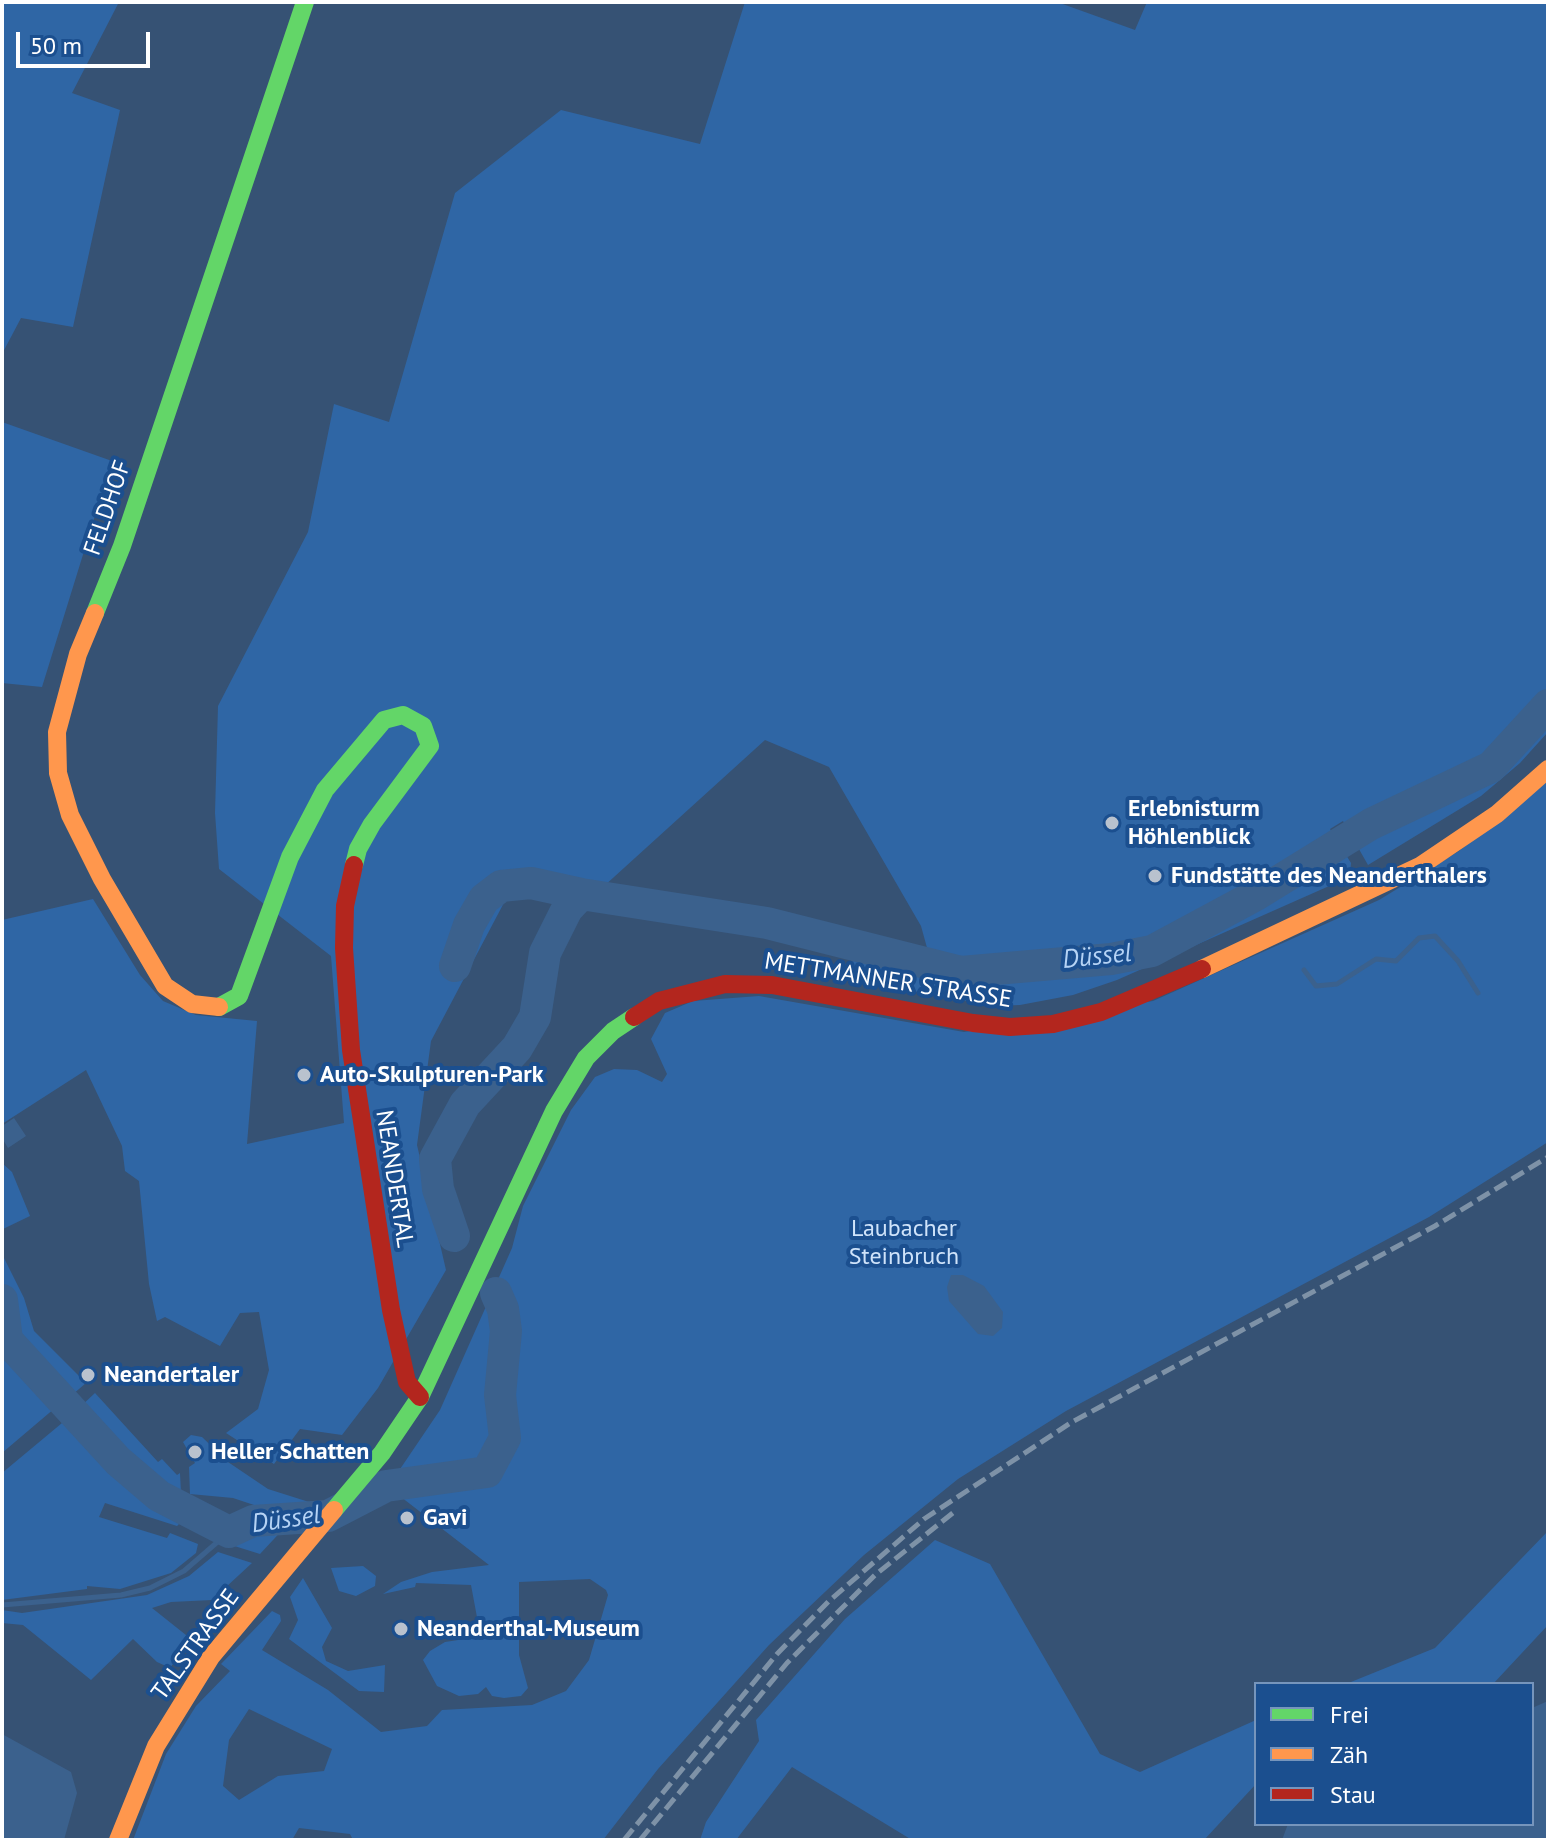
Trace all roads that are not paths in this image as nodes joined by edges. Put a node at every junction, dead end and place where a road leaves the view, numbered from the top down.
1 (305, 2) edge
2 (1548, 769) edge
3 (192, 1004) joint
4 (420, 1397) junction
5 (342, 1502) joint
6 (118, 1840) edge

1 - 3 main road, FELDHOF
2 - 4 main road, METTMANNER STRASSE
3 - 4 main road, NEANDERTAL
4 - 5 main road, METTMANNER STRASSE
5 - 6 main road, TALSTRASSE

